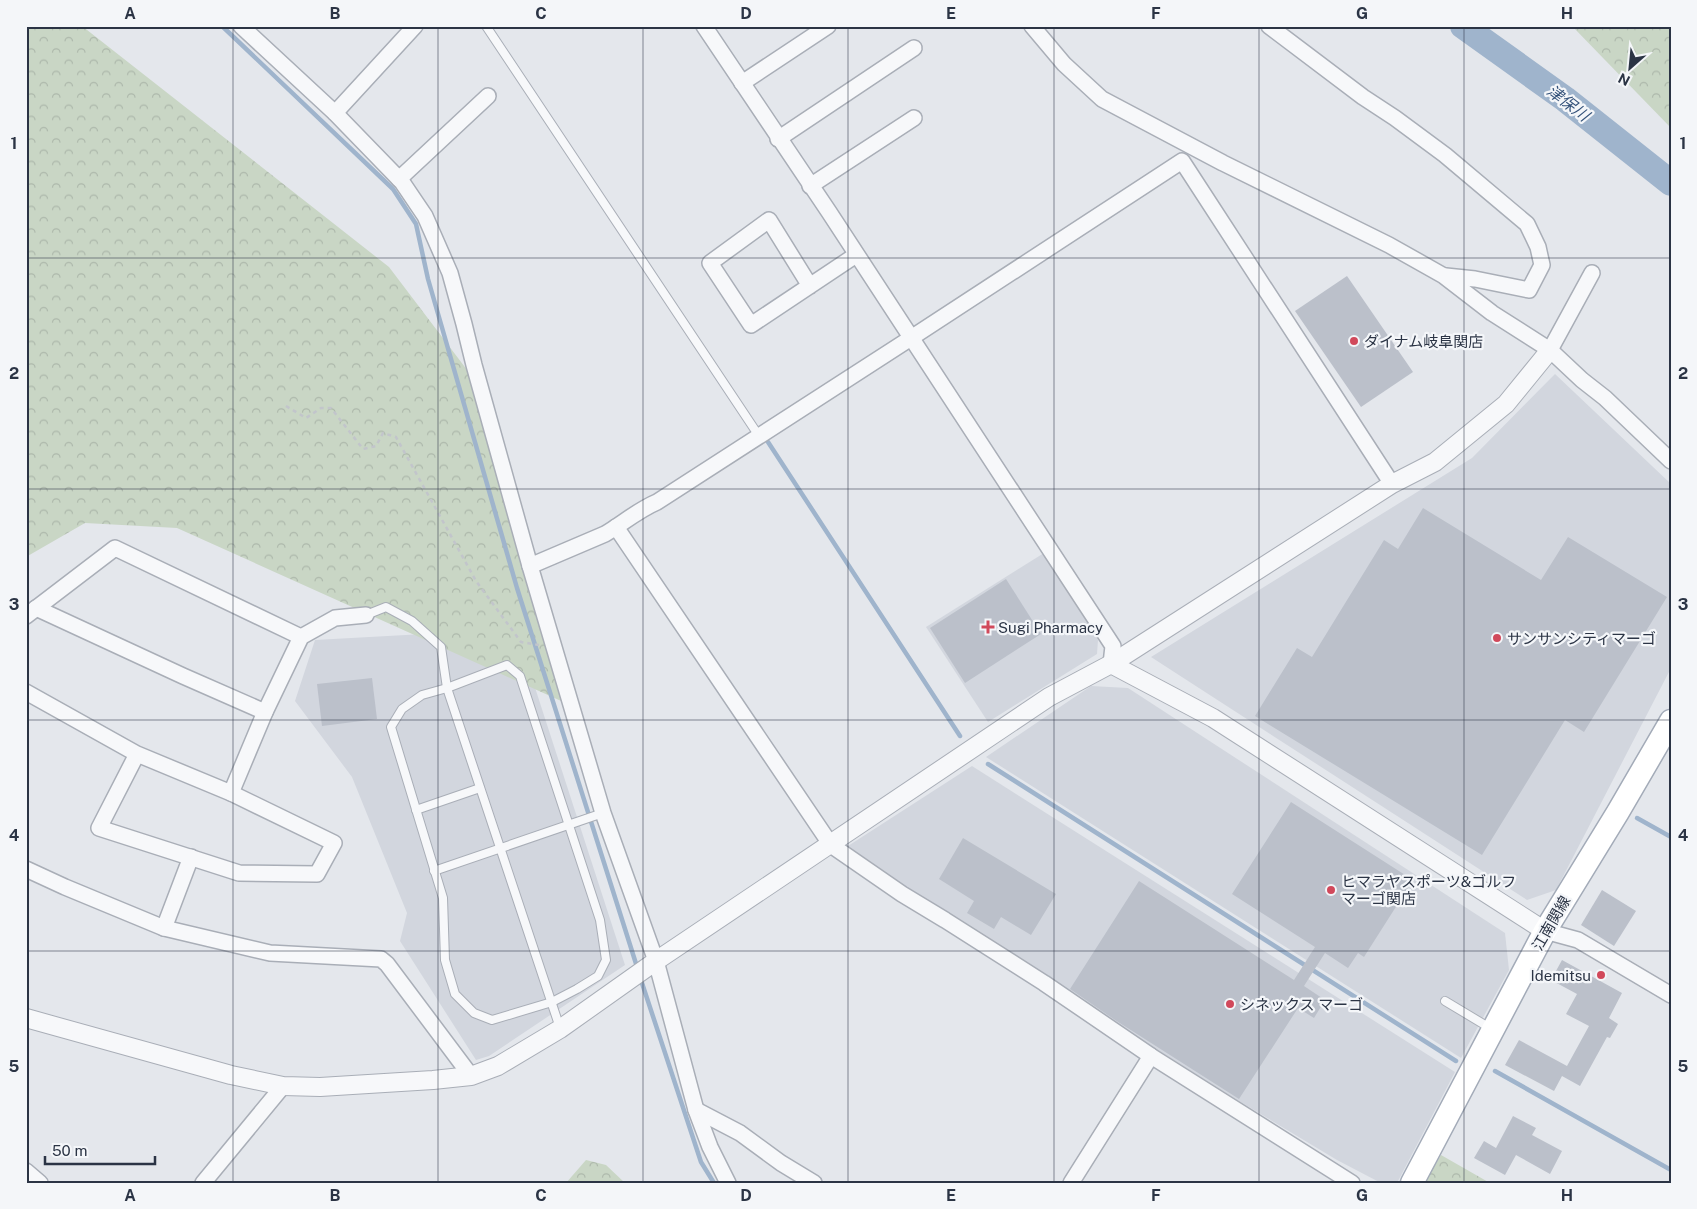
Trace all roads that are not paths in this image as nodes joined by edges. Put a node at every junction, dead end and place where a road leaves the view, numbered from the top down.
1 (240, 26) edge
2 (415, 26) edge
3 (486, 26) edge
4 (704, 26) edge
5 (828, 26) edge
6 (1032, 26) edge
7 (1269, 26) edge
8 (914, 48) dead end
9 (742, 84) junction
10 (488, 96) dead end
11 (335, 113) junction
12 (914, 118) dead end
13 (778, 139) junction
14 (399, 179) junction
15 (810, 186) junction
16 (856, 255) junction
17 (1592, 272) dead end
18 (1444, 276) junction
19 (810, 286) junction
20 (911, 338) junction
21 (1550, 350) junction
22 (759, 436) junction
23 (1671, 461) edge
24 (1392, 484) junction
25 (616, 527) junction
26 (530, 566) junction
27 (31, 612) edge
28 (366, 615) joint
29 (301, 637) junction
30 (1110, 664) junction
31 (447, 688) junction
32 (26, 692) edge
33 (266, 712) junction
34 (1671, 721) edge
35 (137, 754) junction
36 (480, 788) junction
37 (231, 793) junction
38 (416, 810) junction
39 (602, 813) junction
40 (569, 824) junction
41 (831, 845) junction
42 (500, 848) junction
43 (191, 857) junction
44 (26, 869) edge
45 (434, 870) junction
46 (164, 928) junction
47 (1545, 930) junction
48 (656, 961) junction
49 (1671, 995) edge
50 (1445, 1001) dead end
51 (552, 1002) junction
52 (26, 1018) edge
53 (560, 1028) junction
54 (1492, 1030) junction
55 (1151, 1056) junction
56 (471, 1076) junction
57 (283, 1086) junction
58 (696, 1110) junction
59 (26, 1171) edge
60 (40, 1183) edge
61 (203, 1183) edge
62 (728, 1183) edge
63 (814, 1183) edge
64 (1071, 1183) edge
65 (1352, 1183) edge
66 (1412, 1183) edge

1 - 11 street
2 - 11 street
3 - 22 lane
4 - 9 street
5 - 9 street
6 - 18 street
7 - 18 street
8 - 13 street
9 - 13 street
10 - 14 street
11 - 14 street
12 - 15 street
13 - 15 street
14 - 26 street
15 - 16 street
16 - 19 street
16 - 20 street
17 - 21 street
18 - 21 street
19 - 19 street
20 - 22 street
20 - 24 street
20 - 30 street
21 - 23 street
21 - 24 street
22 - 25 street
24 - 30 street
25 - 26 street
25 - 41 street
26 - 39 street
27 - 29 street
27 - 33 street
28 - 29 street
28 - 31 lane
29 - 33 street
30 - 41 street
30 - 47 street
31 - 36 lane
31 - 38 lane
31 - 40 lane
32 - 35 street
33 - 37 street
34 - 47 main road, 江南関線
35 - 37 street
35 - 43 street
36 - 38 lane
36 - 42 lane
37 - 43 street
38 - 45 lane
39 - 40 lane
39 - 48 street
40 - 42 lane
40 - 51 lane
41 - 48 street
41 - 55 street
42 - 45 lane
42 - 51 lane
43 - 46 street
44 - 46 street
45 - 51 lane
46 - 56 street
47 - 49 street
47 - 54 main road, 江南関線
48 - 53 street
48 - 58 street
50 - 54 lane
51 - 53 lane
52 - 57 street
53 - 56 street
54 - 66 main road, 江南関線
55 - 64 street
55 - 65 street
56 - 57 street
57 - 61 street
58 - 62 street
58 - 63 street
59 - 60 street

